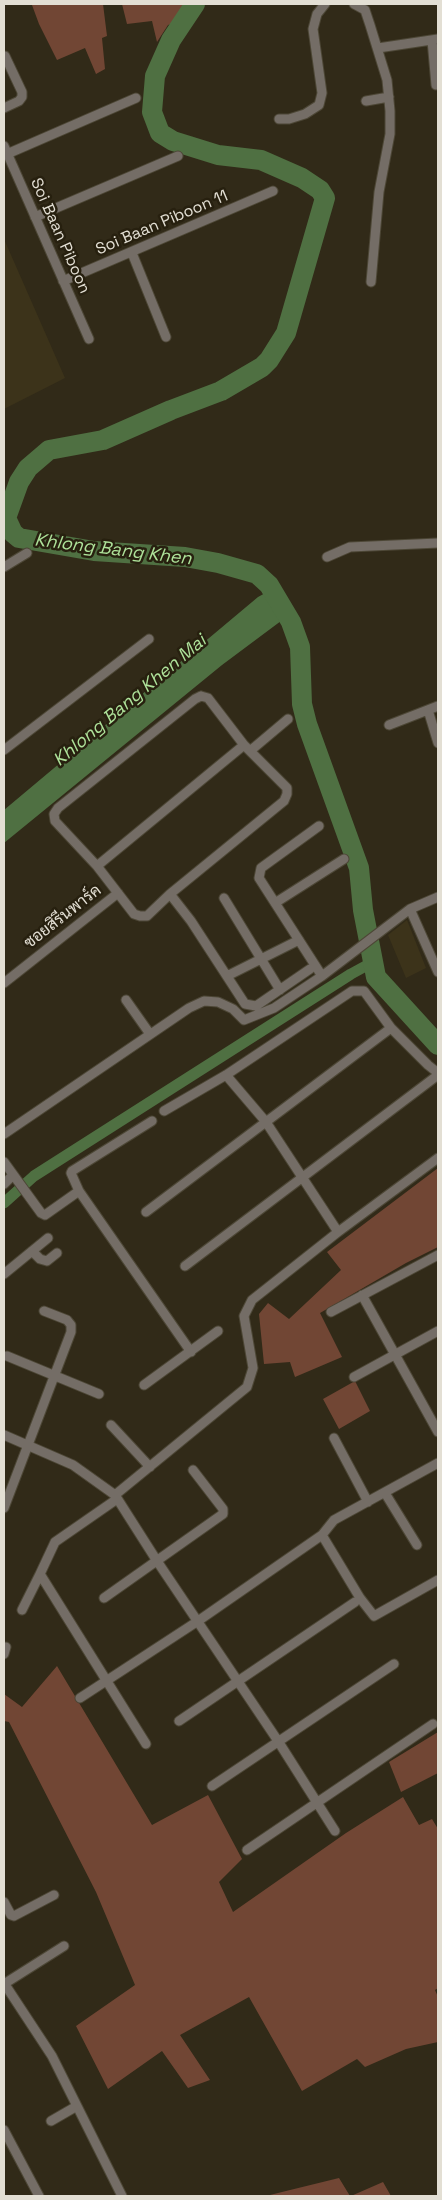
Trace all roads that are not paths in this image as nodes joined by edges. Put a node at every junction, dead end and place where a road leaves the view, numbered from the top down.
1 (325, 4) edge
2 (354, 4) edge
3 (366, 7) edge
4 (435, 39) edge
5 (378, 48) junction
6 (5, 56) dead end
7 (436, 85) dead end
8 (389, 97) junction
9 (136, 98) dead end
10 (366, 101) dead end
11 (4, 108) edge
12 (279, 119) dead end
13 (6, 150) edge
14 (178, 156) dead end
15 (273, 192) dead end
16 (35, 217) junction
17 (132, 253) junction
18 (63, 282) junction
19 (371, 282) dead end
20 (166, 337) dead end
21 (89, 339) dead end
22 (438, 544) edge
23 (27, 554) dead end
24 (328, 556) dead end
25 (4, 567) edge
26 (149, 639) dead end
27 (438, 706) edge
28 (428, 710) junction
29 (288, 719) dead end
30 (389, 724) dead end
31 (438, 743) edge
32 (247, 748) junction
33 (4, 750) edge
34 (319, 826) dead end
35 (344, 859) dead end
36 (97, 866) junction
37 (118, 893) junction
38 (170, 894) junction
39 (438, 897) edge
40 (224, 898) dead end
41 (275, 903) junction
42 (410, 909) junction
43 (299, 940) junction
44 (261, 959) junction
45 (310, 969) dead end
46 (438, 972) edge
47 (227, 976) junction
48 (322, 976) junction
49 (4, 983) edge
50 (280, 990) junction
51 (126, 1000) dead end
52 (391, 1028) junction
53 (150, 1034) junction
54 (438, 1074) edge
55 (226, 1075) junction
56 (164, 1111) dead end
57 (152, 1121) dead end
58 (266, 1122) junction
59 (4, 1134) edge
60 (438, 1158) edge
61 (4, 1162) edge
62 (13, 1175) junction
63 (304, 1177) junction
64 (4, 1184) edge
65 (79, 1191) junction
66 (146, 1212) dead end
67 (338, 1232) junction
68 (48, 1238) dead end
69 (32, 1251) junction
70 (58, 1253) dead end
71 (438, 1255) edge
72 (185, 1266) dead end
73 (4, 1274) edge
74 (362, 1295) junction
75 (44, 1311) dead end
76 (331, 1312) dead end
77 (218, 1331) dead end
78 (438, 1331) edge
79 (191, 1352) junction
80 (395, 1354) junction
81 (7, 1356) dead end
82 (55, 1376) junction
83 (354, 1377) dead end
84 (144, 1385) dead end
85 (99, 1394) dead end
86 (438, 1410) edge
87 (429, 1415) junction
88 (111, 1425) dead end
89 (438, 1432) edge
90 (4, 1435) edge
91 (334, 1438) dead end
92 (28, 1445) junction
93 (438, 1463) edge
94 (150, 1467) junction
95 (192, 1470) dead end
96 (385, 1493) junction
97 (116, 1497) junction
98 (368, 1502) junction
99 (4, 1508) edge
100 (322, 1534) junction
101 (417, 1545) dead end
102 (156, 1561) junction
103 (40, 1574) junction
104 (438, 1580) edge
105 (104, 1598) dead end
106 (355, 1602) dead end
107 (22, 1610) dead end
108 (198, 1621) junction
109 (394, 1664) dead end
110 (107, 1681) junction
111 (238, 1681) junction
112 (80, 1698) dead end
113 (179, 1721) dead end
114 (433, 1724) dead end
115 (278, 1741) junction
116 (146, 1744) dead end
117 (212, 1786) dead end
118 (317, 1803) junction
119 (335, 1831) dead end
120 (247, 1850) dead end
121 (54, 1895) dead end
122 (4, 1902) edge
123 (64, 1946) dead end
124 (4, 1983) edge
125 (77, 2106) junction
126 (51, 2121) dead end
127 (4, 2130) edge
128 (34, 2195) edge
129 (122, 2196) edge

1 - 12 street
2 - 3 street
3 - 5 street
4 - 5 street
4 - 7 street
5 - 8 street
6 - 11 street
8 - 10 street
8 - 19 street
9 - 13 street
13 - 16 street, Soi Baan Piboon
14 - 16 street
15 - 17 street, Soi Baan Piboon 11
16 - 18 street, Soi Baan Piboon
17 - 18 street, Soi Baan Piboon 11
17 - 20 street
18 - 21 street, Soi Baan Piboon
22 - 24 street
23 - 25 street
26 - 33 street
27 - 28 street
28 - 30 street
28 - 31 street
29 - 32 street
32 - 36 street
32 - 36 street
32 - 38 street
34 - 41 street
35 - 41 street
36 - 37 street
37 - 38 street
37 - 49 street, ซอยสิรีนพาร์ค
38 - 47 street
39 - 42 street
40 - 44 street
41 - 43 street
42 - 46 street
42 - 48 street
43 - 44 street
43 - 48 street
44 - 47 street
44 - 50 street
45 - 50 street
47 - 50 street
48 - 53 street
51 - 53 street
52 - 54 street
52 - 55 street
52 - 58 street
53 - 59 street
54 - 63 street
55 - 56 street
55 - 58 street
57 - 65 street
58 - 63 street
58 - 66 street
60 - 67 street
61 - 62 street
62 - 64 street
62 - 65 street
63 - 67 street
63 - 72 street
65 - 79 street
67 - 94 street
68 - 69 street
69 - 70 street
69 - 73 street
71 - 74 street
74 - 76 street
74 - 80 street
75 - 82 street
77 - 79 street
78 - 80 street
79 - 84 street
80 - 83 street
80 - 87 street
81 - 82 street
82 - 85 street
82 - 92 street
86 - 87 street
87 - 89 street
88 - 94 street
90 - 92 street
91 - 98 street
92 - 97 street
92 - 99 street
93 - 96 street
94 - 97 street
95 - 102 street
96 - 98 street
96 - 101 street
97 - 102 street
97 - 103 street
98 - 100 street
100 - 104 street
100 - 108 street
102 - 105 street
102 - 108 street
103 - 107 street
103 - 110 street
106 - 111 street
108 - 110 street
108 - 111 street
109 - 115 street
110 - 112 street
110 - 116 street
111 - 113 street
111 - 115 street
114 - 118 street
115 - 117 street
115 - 118 street
118 - 119 street
118 - 120 street
121 - 122 street
123 - 124 street
124 - 125 street
125 - 126 street
125 - 129 street
127 - 128 street

